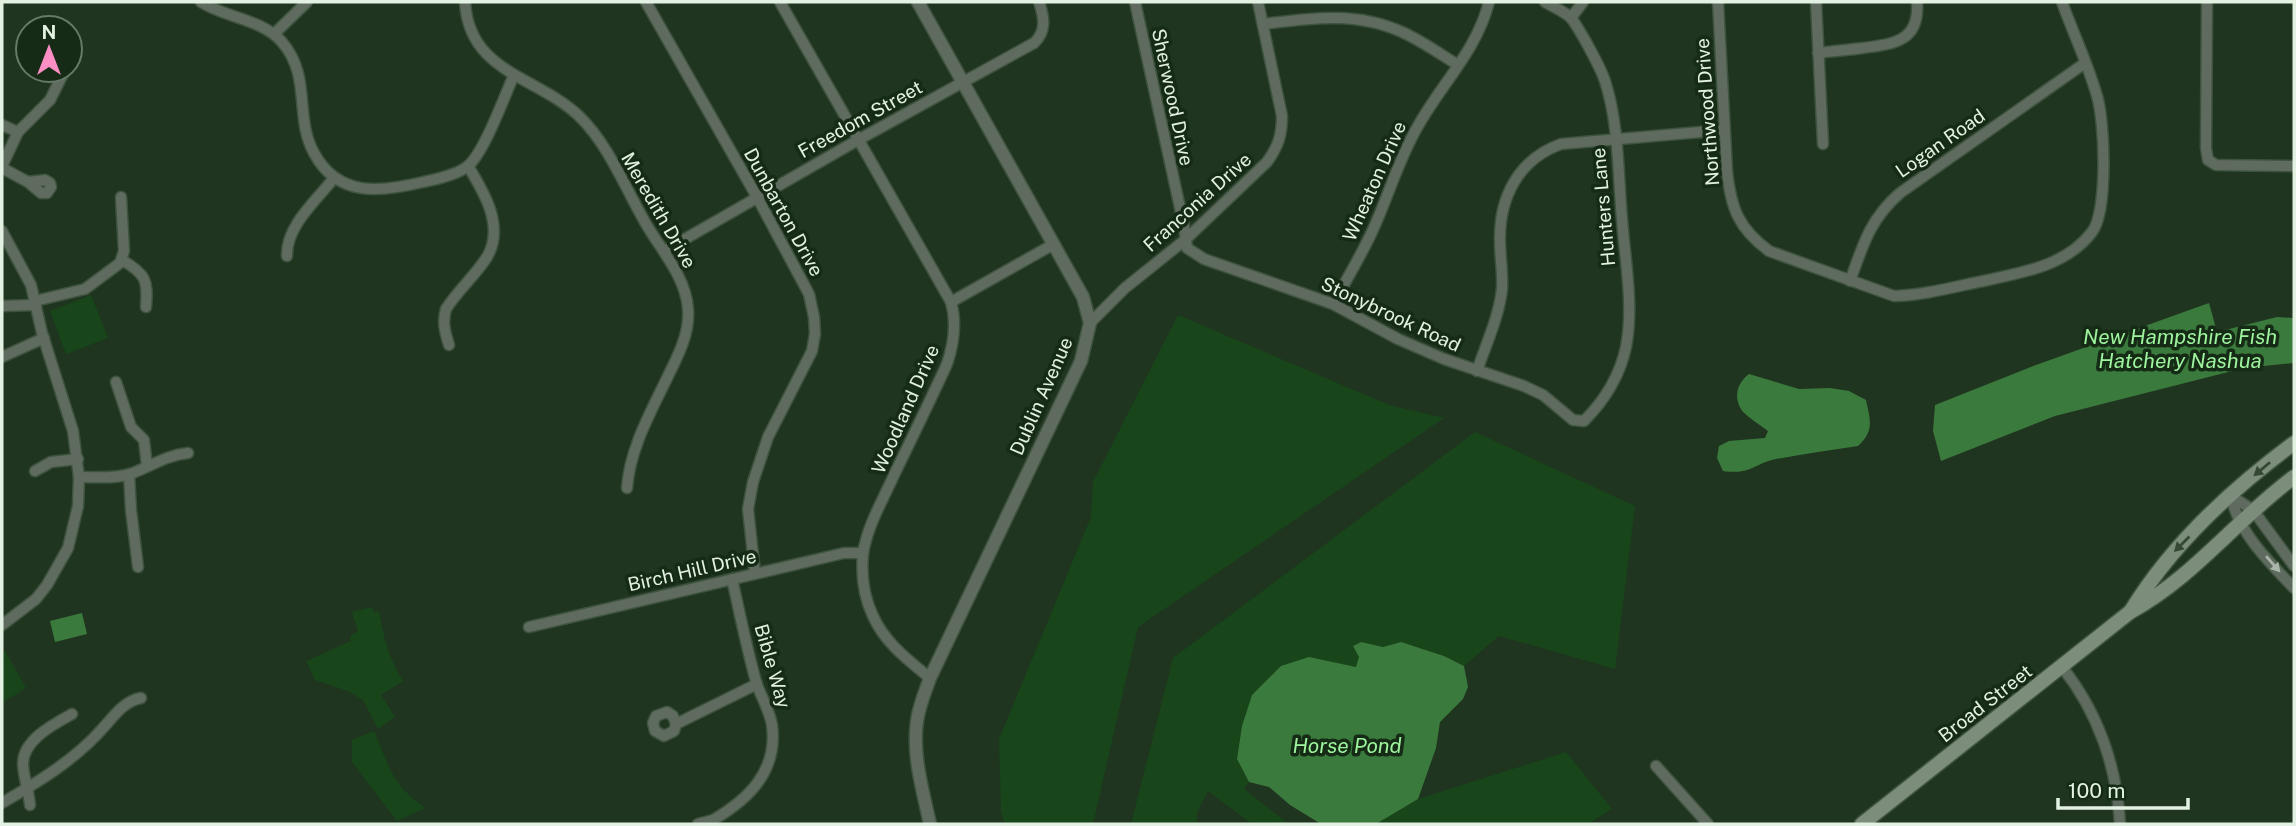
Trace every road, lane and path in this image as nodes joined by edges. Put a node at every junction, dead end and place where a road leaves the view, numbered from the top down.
1 (201, 2) edge
2 (307, 2) edge
3 (465, 2) edge
4 (646, 2) edge
5 (780, 2) edge
6 (918, 2) edge
7 (1039, 2) edge
8 (1135, 2) edge
9 (1258, 2) edge
10 (1489, 2) edge
11 (1545, 2) edge
12 (1583, 2) edge
13 (1718, 2) edge
14 (1816, 2) edge
15 (1917, 2) edge
16 (2062, 2) edge
17 (2207, 2) edge
18 (1571, 18) junction
19 (1263, 24) junction
20 (274, 34) junction
21 (1818, 53) junction
22 (2085, 63) junction
23 (1458, 65) junction
24 (514, 75) junction
25 (964, 82) junction
26 (58, 84) edge
27 (2, 125) edge
28 (1724, 130) junction
29 (18, 132) junction
30 (1615, 138) junction
31 (858, 139) junction
32 (1823, 144) dead end
33 (468, 166) junction
34 (2294, 166) edge
35 (2, 167) edge
36 (334, 177) junction
37 (28, 182) dead end
38 (121, 197) dead end
39 (757, 197) junction
40 (2, 231) edge
41 (1185, 240) junction
42 (1054, 244) junction
43 (664, 251) junction
44 (287, 257) dead end
45 (122, 260) junction
46 (1850, 281) junction
47 (951, 302) junction
48 (36, 303) junction
49 (1333, 304) junction
50 (2, 306) edge
51 (146, 307) dead end
52 (1090, 323) junction
53 (44, 338) junction
54 (449, 345) dead end
55 (2, 357) edge
56 (1477, 371) junction
57 (116, 382) dead end
58 (1584, 421) joint
59 (2294, 443) edge
60 (188, 453) dead end
61 (78, 459) junction
62 (147, 466) junction
63 (35, 471) dead end
64 (129, 474) junction
65 (79, 477) junction
66 (2294, 477) edge
67 (627, 488) dead end
68 (2231, 496) junction
69 (2253, 510) junction
70 (2240, 522) junction
71 (863, 553) junction
72 (2294, 566) edge
73 (138, 568) dead end
74 (755, 573) junction
75 (732, 579) junction
76 (2294, 589) edge
77 (2130, 612) junction
78 (2, 625) edge
79 (529, 627) dead end
80 (2062, 667) junction
81 (930, 678) junction
82 (757, 684) junction
83 (141, 698) dead end
84 (72, 713) dead end
85 (677, 723) dead end
86 (1656, 765) dead end
87 (28, 787) junction
88 (2, 803) edge
89 (30, 805) dead end
90 (707, 823) edge
91 (930, 824) edge
92 (1708, 824) edge
93 (1862, 824) edge
94 (2120, 824) edge

1 - 20 street
2 - 20 street
3 - 24 street, Meredith Drive
4 - 39 street, Dunbarton Drive
5 - 31 street, Woodland Drive
6 - 25 street, Dublin Avenue
7 - 25 street, Freedom Street
8 - 41 street, Sherwood Drive
9 - 19 street, Franconia Drive
10 - 23 street, Wheaton Drive
11 - 18 street, Hunters Lane
12 - 18 street
13 - 28 street, Northwood Drive
14 - 21 street
15 - 21 street
16 - 22 street, Northwood Drive
17 - 34 street
18 - 30 street, Hunters Lane
19 - 23 street
19 - 41 street, Franconia Drive
20 - 36 street
21 - 32 street
22 - 46 street, Logan Road
22 - 46 street, Northwood Drive
23 - 49 street, Wheaton Drive
24 - 33 street
24 - 43 street, Meredith Drive
25 - 31 street, Freedom Street
25 - 42 street, Dublin Avenue
26 - 29 street
27 - 29 street
28 - 30 street
28 - 46 street, Northwood Drive
29 - 35 street
30 - 56 street
30 - 58 street, Hunters Lane
31 - 39 street, Freedom Street
31 - 47 street, Woodland Drive
33 - 36 street
33 - 54 street
35 - 37 street
36 - 44 street
38 - 45 street
39 - 43 street, Freedom Street
39 - 74 street, Dunbarton Drive
40 - 48 street
41 - 49 street, Stonybrook Road
41 - 52 street, Franconia Drive
42 - 47 street
42 - 52 street, Dublin Avenue
43 - 67 street, Meredith Drive
45 - 48 street
45 - 51 street
47 - 71 street, Woodland Drive
48 - 50 street
48 - 53 street
49 - 56 street, Stonybrook Road
52 - 81 street, Dublin Avenue
53 - 55 street
53 - 61 street
56 - 58 street, Stonybrook Road
57 - 62 street
59 -> 68 main road, Broad Street
60 - 62 street
61 - 63 street
61 - 65 street
62 - 64 street
64 - 65 street
64 - 73 street
65 - 78 street
66 - 69 main road, Broad Street
68 - 69 street
68 - 70 street
68 -> 77 main road, Broad Street
69 - 70 main road, Broad Street
69 - 72 street
70 -> 76 street
70 - 77 main road, Broad Street
71 - 74 street, Birch Hill Drive
71 - 81 street, Woodland Drive
74 - 75 street, Birch Hill Drive
75 - 79 street, Birch Hill Drive
75 - 82 street, Bible Way
77 - 80 main road, Broad Street
80 - 93 main road, Broad Street
80 - 94 street
81 - 91 street, Dublin Avenue
82 - 85 street
82 - 90 street, Bible Way
83 - 87 street
84 - 87 street
86 - 92 street
87 - 88 street
87 - 89 street

